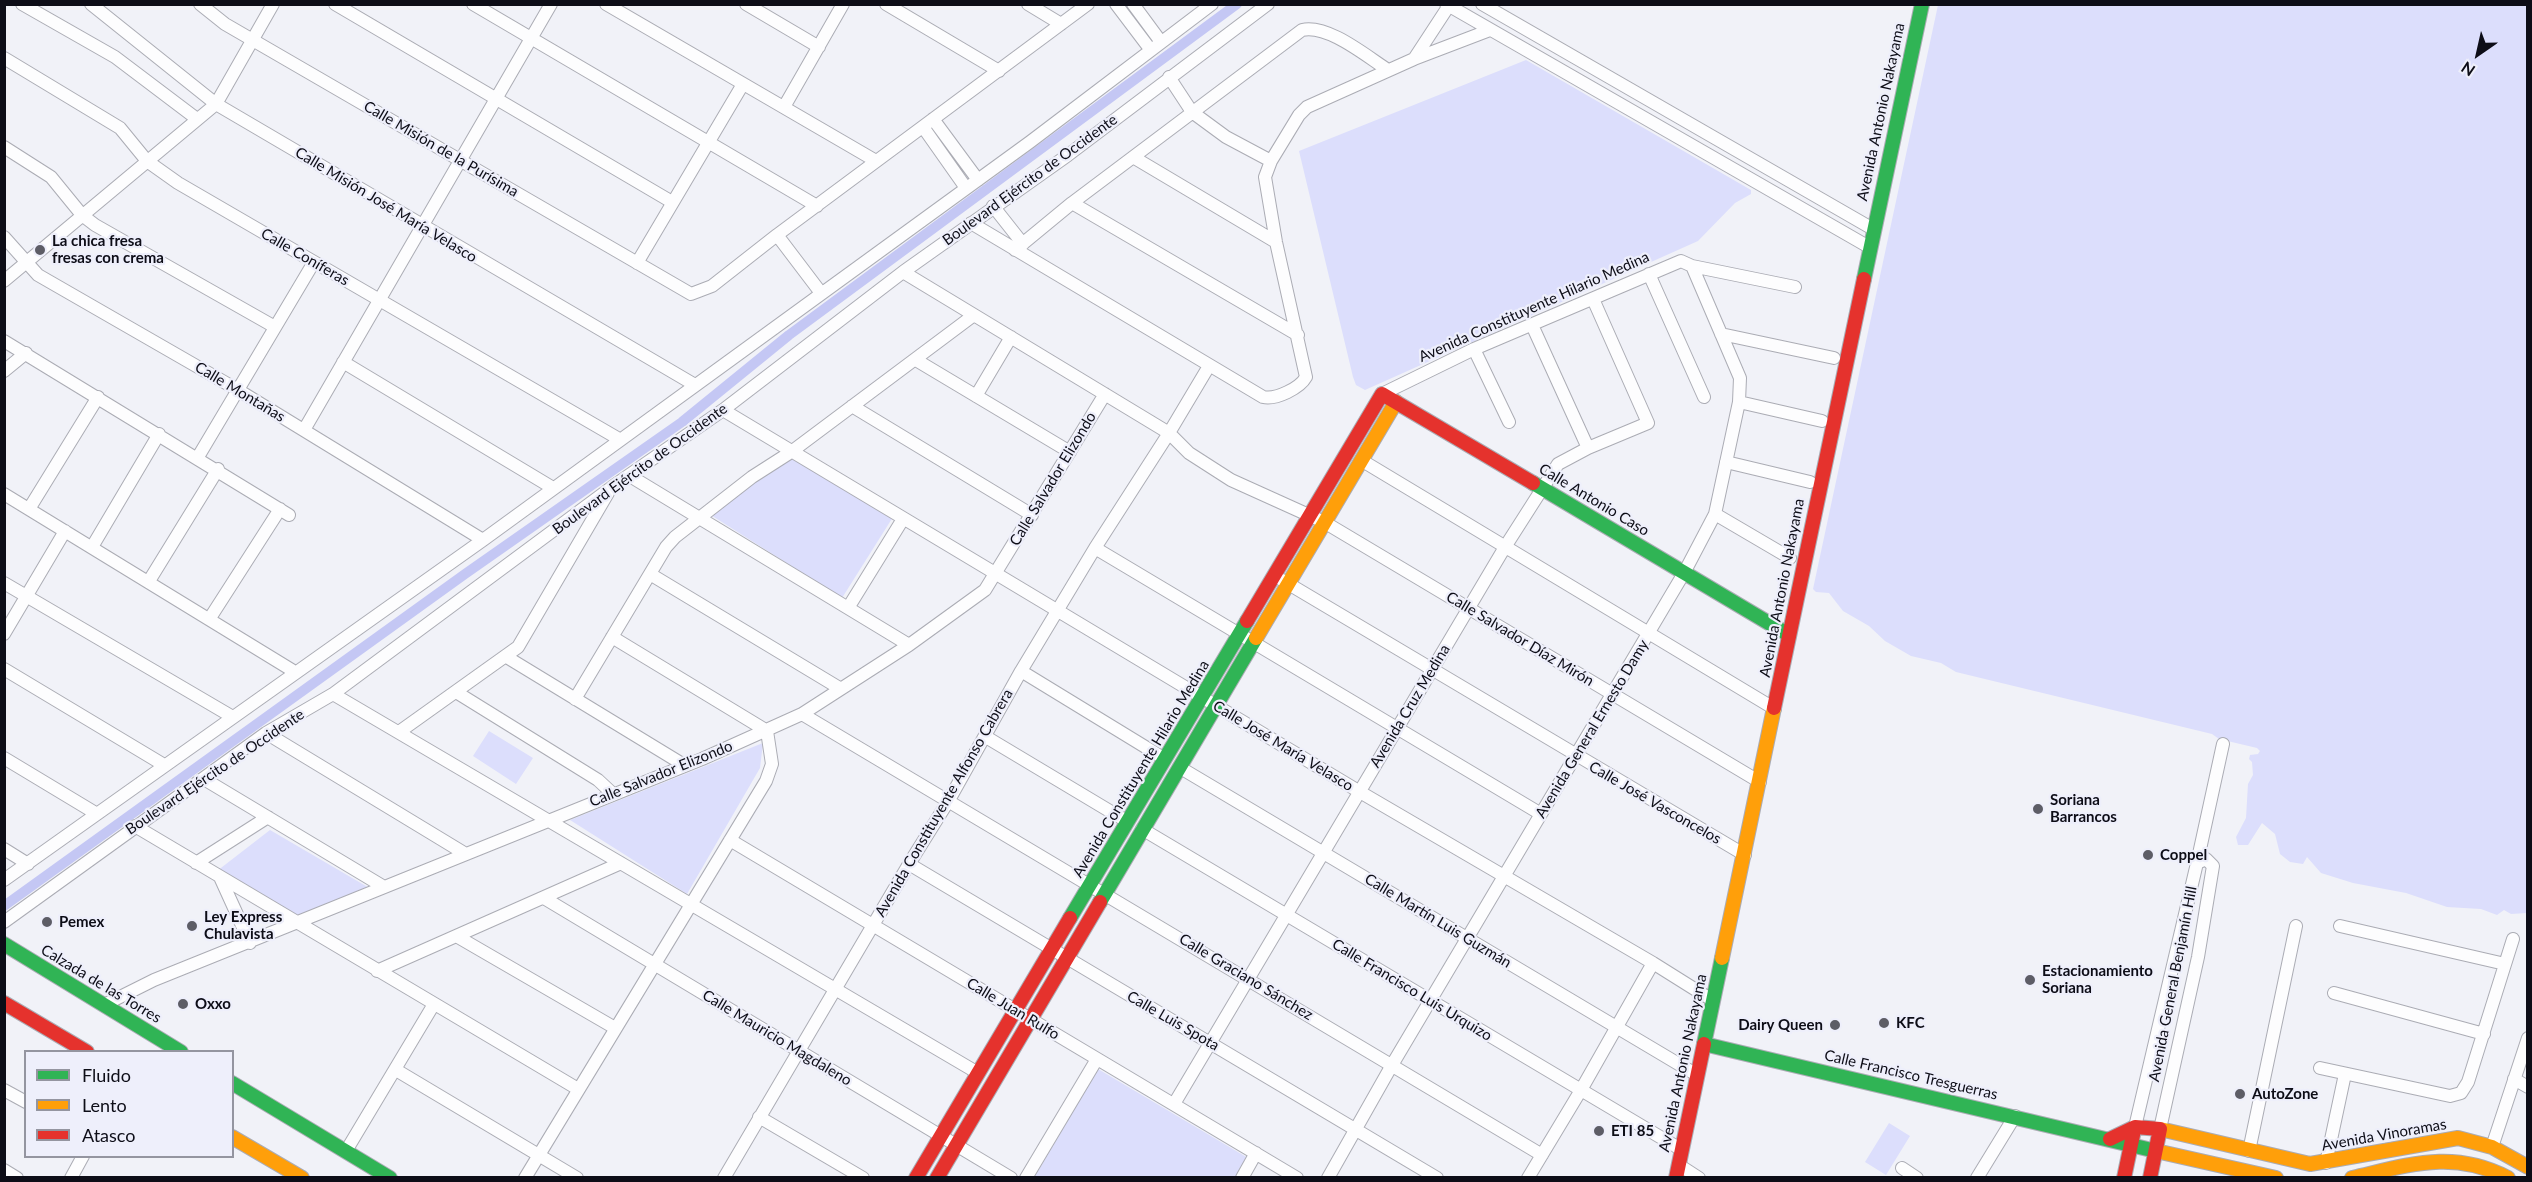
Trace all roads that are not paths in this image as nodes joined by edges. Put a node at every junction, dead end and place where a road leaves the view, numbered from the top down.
1 (22, 4) edge
2 (91, 4) edge
3 (200, 4) edge
4 (273, 4) edge
5 (335, 4) edge
6 (473, 4) edge
7 (551, 4) edge
8 (606, 4) edge
9 (746, 4) edge
10 (843, 4) edge
11 (886, 4) edge
12 (1028, 4) edge
13 (1088, 4) edge
14 (1116, 4) edge
15 (1133, 4) edge
16 (1212, 4) edge
17 (1268, 4) edge
18 (1482, 4) edge
19 (1922, 4) edge
20 (1449, 5) edge
21 (1061, 24) junction
22 (1490, 30) junction
23 (531, 39) junction
24 (253, 40) junction
25 (1155, 45) junction
26 (819, 47) junction
27 (4, 58) edge
28 (1414, 59) junction
29 (1388, 70) junction
30 (999, 71) junction
31 (1169, 77) junction
32 (743, 84) junction
33 (496, 99) junction
34 (216, 104) junction
35 (784, 108) junction
36 (1191, 112) junction
37 (197, 119) junction
38 (933, 119) junction
39 (923, 127) junction
40 (708, 142) junction
41 (4, 147) edge
42 (1133, 157) junction
43 (460, 160) junction
44 (1271, 160) junction
45 (147, 161) junction
46 (876, 161) junction
47 (978, 180) junction
48 (966, 188) junction
49 (672, 202) junction
50 (1072, 203) junction
51 (817, 206) junction
52 (993, 206) junction
53 (82, 215) junction
54 (971, 223) junction
55 (421, 226) junction
56 (1873, 229) junction
57 (777, 235) junction
58 (4, 237) edge
59 (1276, 242) junction
60 (1019, 247) junction
61 (1869, 248) junction
62 (26, 262) junction
63 (314, 262) junction
64 (637, 263) junction
65 (1687, 264) junction
66 (903, 272) junction
67 (1649, 274) junction
68 (4, 280) edge
69 (1795, 287) dead end
70 (821, 293) junction
71 (379, 299) junction
72 (1593, 299) junction
73 (974, 315) junction
74 (1532, 325) junction
75 (275, 327) junction
76 (1721, 334) junction
77 (1298, 336) junction
78 (1011, 337) junction
79 (4, 341) edge
80 (1474, 349) junction
81 (26, 353) junction
82 (1834, 358) dead end
83 (916, 360) junction
84 (343, 362) junction
85 (1209, 366) junction
86 (4, 371) edge
87 (1400, 384) junction
88 (695, 385) junction
89 (238, 390) junction
90 (1105, 394) junction
91 (1382, 394) junction
92 (976, 396) junction
93 (98, 397) junction
94 (1704, 397) dead end
95 (1396, 402) junction
96 (1739, 402) junction
97 (852, 406) junction
98 (723, 410) junction
99 (1822, 420) dead end
100 (1509, 422) dead end
101 (304, 430) junction
102 (1169, 433) junction
103 (159, 434) junction
104 (619, 439) junction
105 (1588, 447) junction
106 (791, 452) junction
107 (1070, 452) junction
108 (198, 457) junction
109 (1361, 460) junction
110 (1726, 462) junction
111 (218, 469) junction
112 (630, 476) junction
113 (1810, 482) dead end
114 (612, 487) junction
115 (553, 488) junction
116 (1542, 489) junction
117 (4, 494) edge
118 (29, 509) junction
119 (1715, 514) junction
120 (1032, 515) junction
121 (1311, 515) junction
122 (700, 519) junction
123 (903, 519) junction
124 (1324, 522) junction
125 (65, 531) junction
126 (483, 540) junction
127 (92, 547) junction
128 (1505, 547) junction
129 (1095, 548) junction
130 (1790, 558) dead end
131 (1684, 573) junction
132 (650, 574) junction
133 (996, 574) junction
134 (1275, 576) junction
135 (149, 581) junction
136 (4, 583) edge
137 (1288, 583) junction
138 (27, 596) junction
139 (848, 608) junction
140 (1468, 608) junction
141 (1057, 611) junction
142 (210, 618) junction
143 (1649, 633) junction
144 (4, 634) edge
145 (1240, 635) junction
146 (1789, 635) junction
147 (612, 637) junction
148 (1253, 642) junction
149 (909, 645) junction
150 (505, 656) junction
151 (4, 669) edge
152 (1432, 669) junction
153 (1021, 671) junction
154 (295, 672) junction
155 (841, 689) junction
156 (456, 692) junction
157 (333, 694) junction
158 (1612, 694) junction
159 (1202, 698) junction
160 (574, 699) junction
161 (1215, 705) junction
162 (1775, 709) junction
163 (802, 714) junction
164 (231, 716) junction
165 (1397, 728) junction
166 (767, 730) junction
167 (399, 732) junction
168 (266, 733) junction
169 (986, 737) junction
170 (2223, 744) dead end
171 (1576, 756) junction
172 (4, 758) edge
173 (1165, 759) junction
174 (164, 765) junction
175 (684, 765) junction
176 (1179, 766) junction
177 (204, 779) junction
178 (1760, 782) junction
179 (1359, 792) junction
180 (613, 794) junction
181 (950, 800) junction
182 (97, 814) junction
183 (1541, 814) junction
184 (268, 817) junction
185 (546, 819) junction
186 (1128, 822) junction
187 (135, 826) junction
188 (1142, 829) junction
189 (730, 840) junction
190 (4, 849) edge
191 (1324, 852) junction
192 (464, 853) junction
193 (1745, 855) junction
194 (196, 863) junction
195 (2197, 863) junction
196 (28, 864) junction
197 (621, 864) junction
198 (909, 864) junction
199 (1504, 877) junction
200 (220, 878) junction
201 (4, 880) edge
202 (1090, 885) junction
203 (384, 887) junction
204 (1104, 892) junction
205 (544, 898) junction
206 (690, 904) junction
207 (1286, 915) junction
208 (4, 922) edge
209 (297, 923) junction
210 (873, 925) junction
211 (2296, 926) dead end
212 (2340, 926) dead end
213 (458, 937) junction
214 (1468, 938) junction
215 (2513, 939) dead end
216 (250, 943) junction
217 (4, 944) edge
218 (1051, 950) junction
219 (1065, 958) junction
220 (1653, 963) junction
221 (2505, 964) junction
222 (653, 965) junction
223 (377, 971) junction
224 (1248, 979) junction
225 (834, 988) junction
226 (2334, 993) dead end
227 (1430, 1000) junction
228 (1712, 1000) junction
229 (4, 1003) edge
230 (434, 1004) junction
231 (104, 1005) junction
232 (1015, 1011) junction
233 (1029, 1018) junction
234 (1618, 1027) junction
235 (615, 1028) junction
236 (2484, 1034) junction
237 (2528, 1038) edge
238 (1210, 1043) junction
239 (1704, 1044) junction
240 (84, 1050) edge
241 (178, 1050) edge
242 (798, 1051) junction
243 (1097, 1059) junction
244 (1392, 1065) junction
245 (2320, 1068) dead end
246 (396, 1070) junction
247 (978, 1073) junction
248 (2345, 1074) junction
249 (1697, 1075) junction
250 (2514, 1079) junction
251 (234, 1084) edge
252 (2528, 1087) edge
253 (578, 1089) junction
254 (4, 1090) edge
255 (1581, 1090) junction
256 (24, 1101) edge
257 (1174, 1104) junction
258 (2015, 1116) junction
259 (759, 1117) junction
260 (2135, 1127) junction
261 (2160, 1129) junction
262 (1355, 1130) junction
263 (940, 1136) junction
264 (234, 1138) edge
265 (2458, 1138) junction
266 (2110, 1139) junction
267 (954, 1144) junction
268 (2131, 1146) junction
269 (2492, 1147) junction
270 (1682, 1150) junction
271 (346, 1151) junction
272 (2156, 1151) junction
273 (2249, 1151) junction
274 (1256, 1153) junction
275 (539, 1155) junction
276 (1542, 1155) junction
277 (82, 1158) edge
278 (2453, 1159) junction
279 (2326, 1163) junction
280 (2528, 1167) edge
281 (1902, 1168) dead end
282 (4, 1170) edge
283 (1678, 1171) edge
284 (2485, 1172) edge
285 (725, 1177) edge
286 (17, 1178) edge
287 (71, 1178) edge
288 (302, 1178) edge
289 (390, 1178) edge
290 (525, 1178) edge
291 (577, 1178) edge
292 (863, 1178) edge
293 (916, 1178) edge
294 (937, 1178) edge
295 (1011, 1178) edge
296 (1026, 1178) edge
297 (1242, 1178) edge
298 (1297, 1178) edge
299 (1328, 1178) edge
300 (1437, 1178) edge
301 (1528, 1178) edge
302 (1699, 1178) edge
303 (1917, 1178) edge
304 (1977, 1178) edge
305 (2124, 1178) edge
306 (2150, 1178) edge
307 (2276, 1178) edge
308 (2352, 1178) edge
309 (2508, 1178) edge

1 - 37 street
2 - 34 street, Calle Misión José María Velasco
3 - 24 street, Calle Misión de la Purísima
4 - 24 street
5 - 33 street
6 - 23 street
7 - 23 street
8 - 32 street
9 - 26 street
10 - 26 street
11 - 30 street
12 - 21 street
13 - 21 street
14 - 25 street
15 - 25 street
16 - 25 street, Boulevard Ejército de Occidente
17 - 31 street, Boulevard Ejército de Occidente
18 - 56 street
19 - 56 street, Avenida Antonio Nakayama
20 - 22 street
20 - 28 street
21 - 30 street
22 - 28 street
22 - 61 street
23 - 33 street
23 - 40 street
24 - 34 street
24 - 43 street, Calle Misión de la Purísima
25 - 47 street, Boulevard Ejército de Occidente
26 - 35 street
27 - 45 street, Calle Coníferas
28 - 29 street
29 - 36 street
29 - 44 street
30 - 38 street
31 - 36 street
31 - 52 street, Boulevard Ejército de Occidente
32 - 35 street
32 - 40 street
33 - 43 street
33 - 49 street
34 - 37 street
34 - 55 street, Calle Misión José María Velasco
35 - 46 street
36 - 42 street
36 - 44 street
37 - 45 street
38 - 39 street
38 - 47 street
39 - 46 street
39 - 48 street
40 - 49 street
40 - 51 street
41 - 53 street
42 - 50 street
42 - 59 street
43 - 55 street
43 - 64 street, Calle Misión de la Purísima
44 - 59 street
45 - 53 street
45 - 63 street, Calle Coníferas
46 - 51 street
47 - 48 street, Boulevard Ejército de Occidente
48 - 70 street, Boulevard Ejército de Occidente
49 - 64 street
50 - 60 street
50 - 77 street
51 - 57 street
52 - 54 street, Boulevard Ejército de Occidente
52 - 60 street
53 - 62 street
53 - 75 street
54 - 60 street
54 - 66 street, Boulevard Ejército de Occidente
55 - 71 street
55 - 88 street, Calle Misión José María Velasco
56 - 61 street, Avenida Antonio Nakayama
57 - 64 street, Calle Misión de la Purísima
57 - 70 street
58 - 62 street, Calle Montañas
59 - 77 street
60 - 85 street
61 - 146 street, Avenida Antonio Nakayama
62 - 68 street
62 - 89 street, Calle Montañas
63 - 71 street, Calle Coníferas
63 - 75 street
65 - 67 street, Avenida Constituyente Hilario Medina
65 - 69 street
65 - 76 street, Avenida General Ernesto Damy
66 - 73 street
66 - 98 street, Boulevard Ejército de Occidente
67 - 72 street, Avenida Constituyente Hilario Medina
67 - 94 street
70 - 88 street, Boulevard Ejército de Occidente
71 - 84 street
71 - 104 street, Calle Coníferas
72 - 74 street, Avenida Constituyente Hilario Medina
72 - 105 street
73 - 78 street
73 - 83 street
74 - 80 street, Avenida Constituyente Hilario Medina
74 - 105 street
75 - 89 street
76 - 82 street
76 - 96 street, Avenida General Ernesto Damy
77 - 85 street
78 - 90 street
78 - 92 street
79 - 81 street
80 - 87 street, Avenida Constituyente Hilario Medina
80 - 100 street
81 - 86 street
81 - 93 street
83 - 92 street
83 - 97 street
84 - 101 street
84 - 115 street
85 - 102 street, Avenida Constituyente Alfonso Cabrera
87 - 91 street, Avenida Constituyente Hilario Medina
87 - 95 street, Avenida Constituyente Hilario Medina
88 - 104 street, Boulevard Ejército de Occidente
89 - 101 street, Calle Montañas
89 - 108 street
90 - 102 street
90 - 107 street, Calle Salvador Elizondo
91 - 95 street, Calle Antonio Caso
91 - 121 street, Avenida Constituyente Hilario Medina
92 - 107 street
93 - 103 street
93 - 118 street
95 - 109 street, Avenida Constituyente Hilario Medina
95 - 116 street, Calle Antonio Caso
96 - 99 street
96 - 110 street, Avenida General Ernesto Damy
97 - 106 street
97 - 120 street
98 - 106 street, Calle José María Velasco
98 - 112 street, Boulevard Ejército de Occidente
101 - 126 street, Calle Montañas
102 - 121 street, Calle Salvador Díaz Mirón
102 - 129 street, Avenida Constituyente Alfonso Cabrera
103 - 108 street
103 - 127 street
104 - 115 street, Boulevard Ejército de Occidente
105 - 116 street, Avenida Cruz Medina
106 - 122 street
106 - 123 street, Calle José María Velasco
107 - 120 street, Calle Salvador Elizondo
108 - 111 street
109 - 124 street, Avenida Constituyente Hilario Medina
109 - 128 street
110 - 113 street
110 - 119 street, Avenida General Ernesto Damy
111 - 135 street
111 - 142 street
112 - 114 street, Boulevard Ejército de Occidente
112 - 122 street
114 - 150 street
114 - 157 street, Boulevard Ejército de Occidente
115 - 126 street, Boulevard Ejército de Occidente
116 - 128 street, Avenida Cruz Medina
116 - 131 street, Calle Antonio Caso
117 - 118 street
118 - 125 street
119 - 130 street
119 - 131 street, Avenida General Ernesto Damy
120 - 133 street, Calle Salvador Elizondo
121 - 124 street, Calle Salvador Díaz Mirón
121 - 134 street, Avenida Constituyente Hilario Medina
122 - 132 street
122 - 139 street
123 - 133 street, Calle José María Velasco
123 - 139 street
124 - 137 street, Avenida Constituyente Hilario Medina
124 - 140 street, Calle Salvador Díaz Mirón
125 - 127 street
125 - 138 street
126 - 154 street, Boulevard Ejército de Occidente
127 - 135 street
128 - 140 street, Avenida Cruz Medina
128 - 143 street
129 - 141 street, Avenida Constituyente Alfonso Cabrera
129 - 145 street
131 - 143 street, Avenida General Ernesto Damy
131 - 146 street, Calle Antonio Caso
132 - 147 street
132 - 155 street
133 - 141 street, Calle José María Velasco
133 - 149 street, Calle Salvador Elizondo
134 - 137 street, Calle José Vasconcelos
134 - 145 street, Avenida Constituyente Hilario Medina
135 - 142 street
136 - 138 street
137 - 148 street, Avenida Constituyente Hilario Medina
137 - 152 street, Calle José Vasconcelos
138 - 144 street
138 - 164 street
139 - 149 street
140 - 152 street, Avenida Cruz Medina
140 - 158 street, Calle Salvador Díaz Mirón
141 - 153 street, Avenida Constituyente Alfonso Cabrera
141 - 159 street, Calle José María Velasco
142 - 154 street
143 - 158 street, Avenida General Ernesto Damy
143 - 162 street
145 - 148 street
145 - 159 street, Avenida Constituyente Hilario Medina
146 - 162 street, Avenida Antonio Nakayama
147 - 160 street
147 - 166 street
148 - 161 street, Avenida Constituyente Hilario Medina
148 - 165 street
149 - 155 street, Calle Salvador Elizondo
150 - 156 street
150 - 160 street
151 - 174 street
152 - 165 street, Avenida Cruz Medina
152 - 171 street, Calle José Vasconcelos
153 - 169 street, Avenida Constituyente Alfonso Cabrera
153 - 173 street
154 - 164 street, Boulevard Ejército de Occidente
155 - 163 street, Calle Salvador Elizondo
156 - 167 street
156 - 180 street
157 - 167 street
157 - 168 street, Boulevard Ejército de Occidente
158 - 171 street, Avenida General Ernesto Damy
158 - 178 street, Calle Salvador Díaz Mirón
159 - 161 street, Calle José María Velasco
159 - 173 street, Avenida Constituyente Hilario Medina
160 - 175 street
161 - 176 street, Avenida Constituyente Hilario Medina
161 - 179 street, Calle José María Velasco
162 - 178 street, Avenida Antonio Nakayama
163 - 166 street, Calle Salvador Elizondo
163 - 181 street, Calle Graciano Sánchez
164 - 174 street, Boulevard Ejército de Occidente
165 - 179 street, Avenida Cruz Medina
165 - 183 street
166 - 175 street, Calle Salvador Elizondo
166 - 189 street
167 - 185 street
168 - 177 street, Boulevard Ejército de Occidente
168 - 192 street
169 - 181 street, Avenida Constituyente Alfonso Cabrera
169 - 186 street
170 - 195 street, Avenida General Benjamín Hill
171 - 183 street, Avenida General Ernesto Damy
171 - 193 street, Calle José Vasconcelos
172 - 182 street
173 - 186 street, Avenida Constituyente Hilario Medina
174 - 182 street, Boulevard Ejército de Occidente
175 - 180 street, Calle Salvador Elizondo
176 - 188 street, Avenida Constituyente Hilario Medina
176 - 191 street, Calle Martín Luis Guzmán
177 - 184 street
177 - 187 street, Boulevard Ejército de Occidente
178 - 193 street, Avenida Antonio Nakayama
179 - 191 street, Avenida Cruz Medina
179 - 199 street, Calle José María Velasco
180 - 185 street, Calle Salvador Elizondo
181 - 198 street, Avenida Constituyente Alfonso Cabrera
181 - 202 street, Calle Graciano Sánchez
182 - 196 street, Boulevard Ejército de Occidente
183 - 199 street, Avenida General Ernesto Damy
184 - 194 street
184 - 203 street
185 - 192 street, Calle Salvador Elizondo
185 - 197 street
186 - 202 street, Avenida Constituyente Hilario Medina
187 - 194 street
187 - 208 street, Boulevard Ejército de Occidente
188 - 204 street, Avenida Constituyente Hilario Medina
188 - 207 street, Calle Francisco Luis Urquizo
189 - 206 street
189 - 210 street, Calle Juan Rulfo
190 - 196 street
191 - 207 street, Avenida Cruz Medina
191 - 214 street, Calle Martín Luis Guzmán
192 - 203 street, Calle Salvador Elizondo
193 - 228 street, Avenida Antonio Nakayama
194 - 200 street
195 - 260 street, Avenida General Benjamín Hill
195 - 261 street, Avenida General Benjamín Hill
196 - 201 street, Boulevard Ejército de Occidente
197 - 205 street
197 - 206 street
198 - 210 street, Avenida Constituyente Alfonso Cabrera
198 - 218 street, Calle Luis Spota
199 - 214 street, Avenida General Ernesto Damy
199 - 220 street, Calle José María Velasco
200 - 209 street
200 - 216 street
202 - 204 street, Calle Graciano Sánchez
202 - 218 street, Avenida Constituyente Hilario Medina
203 - 209 street, Calle Salvador Elizondo
204 - 219 street, Avenida Constituyente Hilario Medina
204 - 224 street, Calle Graciano Sánchez
205 - 213 street
205 - 222 street, Calle Mauricio Magdaleno
206 - 222 street
206 - 225 street
207 - 224 street, Avenida Cruz Medina
207 - 227 street, Calle Francisco Luis Urquizo
209 - 216 street, Calle Salvador Elizondo
209 - 223 street
210 - 225 street, Avenida Constituyente Alfonso Cabrera
210 - 232 street, Calle Juan Rulfo
211 - 273 street
212 - 221 street
213 - 223 street
213 - 235 street
214 - 227 street, Avenida General Ernesto Damy
214 - 234 street, Calle Martín Luis Guzmán
215 - 221 street
216 - 231 street, Calle Salvador Elizondo
217 - 231 street, Calzada de las Torres
218 - 219 street, Calle Luis Spota
218 - 232 street, Avenida Constituyente Hilario Medina
219 - 233 street, Avenida Constituyente Hilario Medina
219 - 238 street, Calle Luis Spota
220 - 228 street, Calle José María Velasco
220 - 234 street
221 - 236 street
222 - 235 street
222 - 242 street, Calle Mauricio Magdaleno
223 - 230 street
224 - 238 street, Avenida Cruz Medina
224 - 244 street, Calle Graciano Sánchez
225 - 242 street, Avenida Constituyente Alfonso Cabrera
225 - 247 street
226 - 236 street
227 - 244 street, Avenida General Ernesto Damy
227 - 255 street, Calle Francisco Luis Urquizo
228 - 239 street, Avenida Antonio Nakayama
229 - 240 street
230 - 246 street
230 - 253 street
231 - 241 street, Calzada de las Torres
232 - 233 street, Calle Juan Rulfo
232 - 247 street, Avenida Constituyente Hilario Medina
233 - 243 street, Calle Juan Rulfo
233 - 267 street, Avenida Constituyente Hilario Medina
234 - 249 street, Calle Martín Luis Guzmán
234 - 255 street
235 - 253 street
236 - 248 street
237 - 250 street
238 - 257 street, Avenida Cruz Medina
238 - 262 street, Calle Luis Spota
239 - 249 street, Avenida Antonio Nakayama
239 - 258 street, Calle Francisco Tresguerras
242 - 259 street, Avenida Constituyente Alfonso Cabrera
242 - 263 street, Calle Mauricio Magdaleno
243 - 257 street, Calle Juan Rulfo
243 - 296 street
244 - 262 street, Avenida General Ernesto Damy
244 - 276 street, Calle Graciano Sánchez
245 - 248 street
246 - 271 street
246 - 275 street
247 - 263 street, Avenida Constituyente Hilario Medina
248 - 279 street
249 - 270 street, Avenida Antonio Nakayama
250 - 252 street
250 - 269 street
251 - 271 street
253 - 275 street
254 - 256 street
255 - 270 street, Calle Francisco Luis Urquizo
255 - 276 street
257 - 274 street, Calle Juan Rulfo
258 - 266 street, Calle Francisco Tresguerras
258 - 304 street
259 - 285 street, Avenida Constituyente Alfonso Cabrera
259 - 292 street
260 - 261 street, Avenida Vinoramas
260 - 266 street
260 - 268 street
261 - 272 street
261 - 273 street, Avenida Vinoramas
262 - 299 street, Avenida General Ernesto Damy
262 - 300 street, Calle Luis Spota
263 - 267 street, Calle Mauricio Magdaleno
263 - 293 street, Avenida Constituyente Hilario Medina
264 - 288 street
265 - 269 street, Avenida Vinoramas
265 - 278 street
265 - 279 street, Avenida Vinoramas
266 - 268 street, Calle Francisco Tresguerras
267 - 294 street, Avenida Constituyente Hilario Medina
267 - 295 street, Calle Mauricio Magdaleno
268 - 272 street
268 - 305 street
269 - 280 street, Avenida Vinoramas
270 - 283 street, Avenida Antonio Nakayama
271 - 289 street
272 - 306 street
272 - 307 street
273 - 279 street, Avenida Vinoramas
274 - 297 street
274 - 298 street, Calle Juan Rulfo
275 - 290 street
275 - 291 street
276 - 301 street
277 - 287 street
278 - 284 street
278 - 308 street
281 - 303 street
282 - 286 street
283 - 302 street
284 - 309 street

